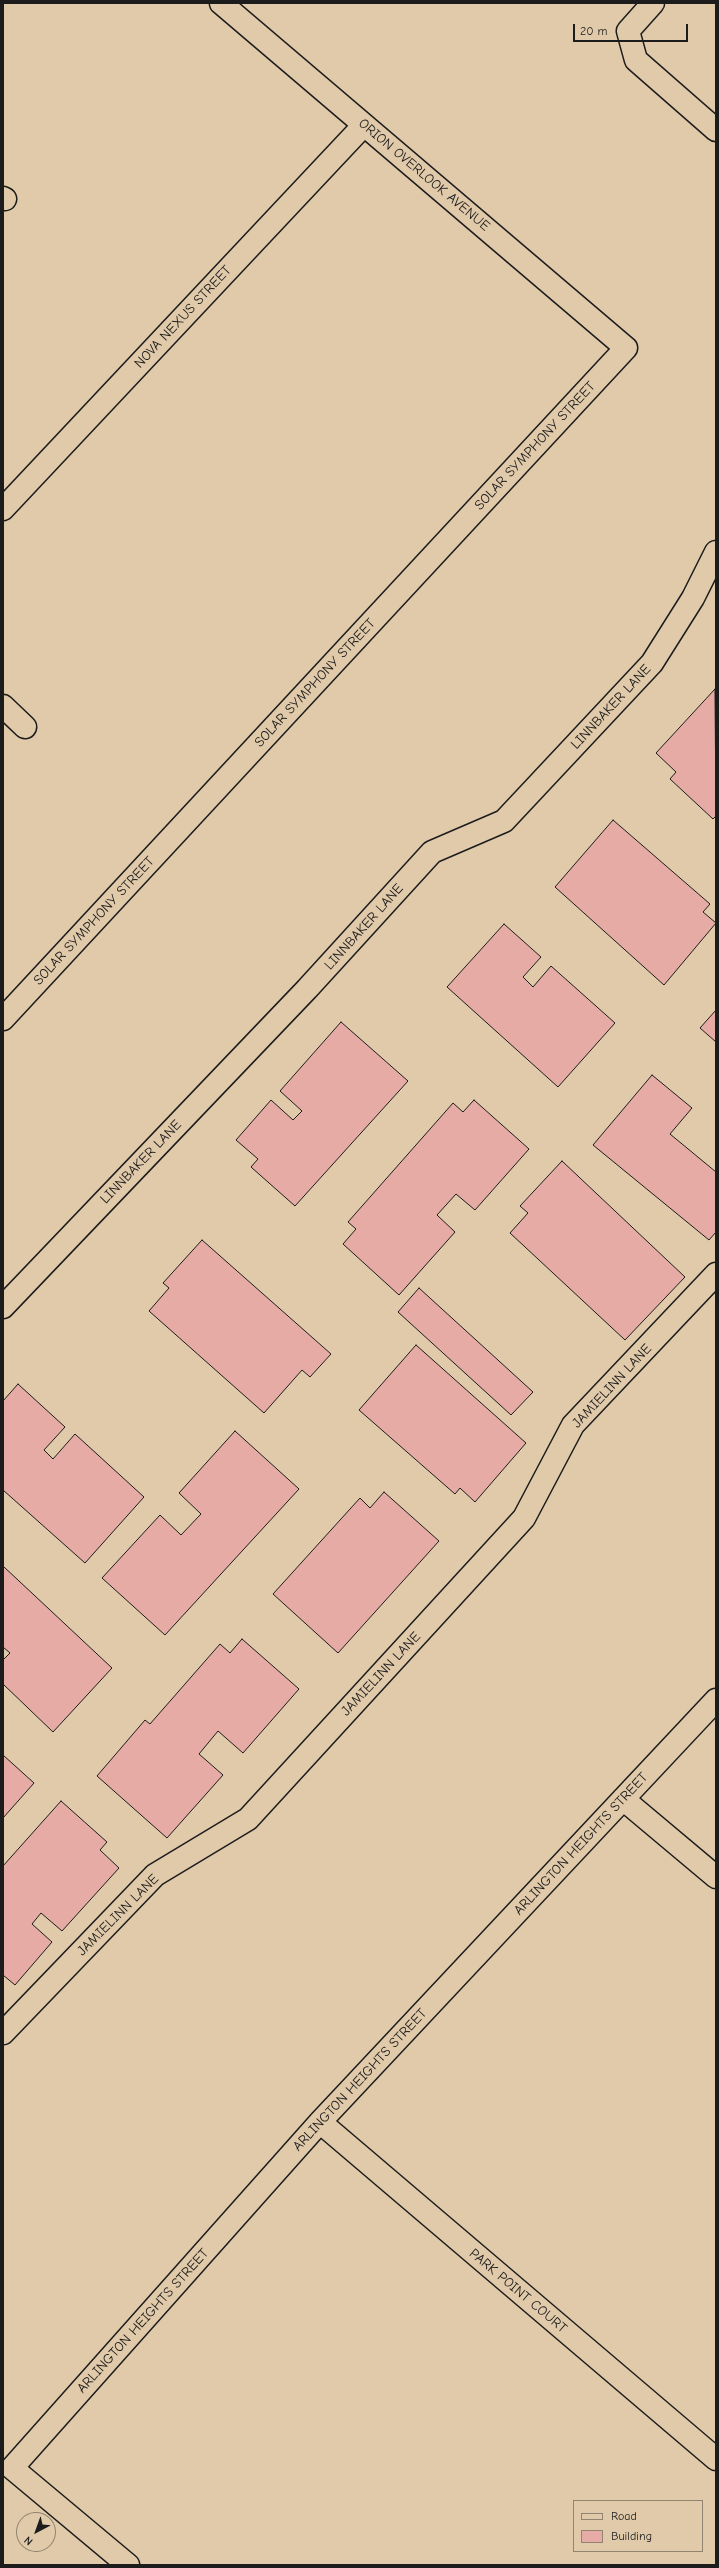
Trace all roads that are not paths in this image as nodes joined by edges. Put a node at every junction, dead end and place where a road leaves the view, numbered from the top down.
1 (221, 3) edge
2 (653, 3) edge
3 (364, 125) junction
4 (716, 130) edge
5 (626, 348) joint
6 (3, 509) edge
7 (716, 552) edge
8 (3, 706) edge
9 (25, 727) dead end
10 (3, 1019) edge
11 (716, 1274) edge
12 (3, 1307) edge
13 (716, 1700) edge
14 (623, 1799) junction
15 (716, 1877) edge
16 (3, 2034) edge
17 (320, 2122) junction
18 (716, 2459) edge
19 (128, 2565) edge

1 - 3 street, ORION OVERLOOK AVENUE
2 - 4 street
3 - 5 street, ORION OVERLOOK AVENUE
3 - 6 street, NOVA NEXUS STREET
5 - 10 street, SOLAR SYMPHONY STREET
7 - 12 street, LINNBAKER LANE
8 - 9 street
11 - 16 street, JAMIELINN LANE
13 - 14 street, ARLINGTON HEIGHTS STREET
14 - 15 street
14 - 17 street, ARLINGTON HEIGHTS STREET
17 - 18 street, PARK POINT COURT
17 - 19 street, ARLINGTON HEIGHTS STREET

